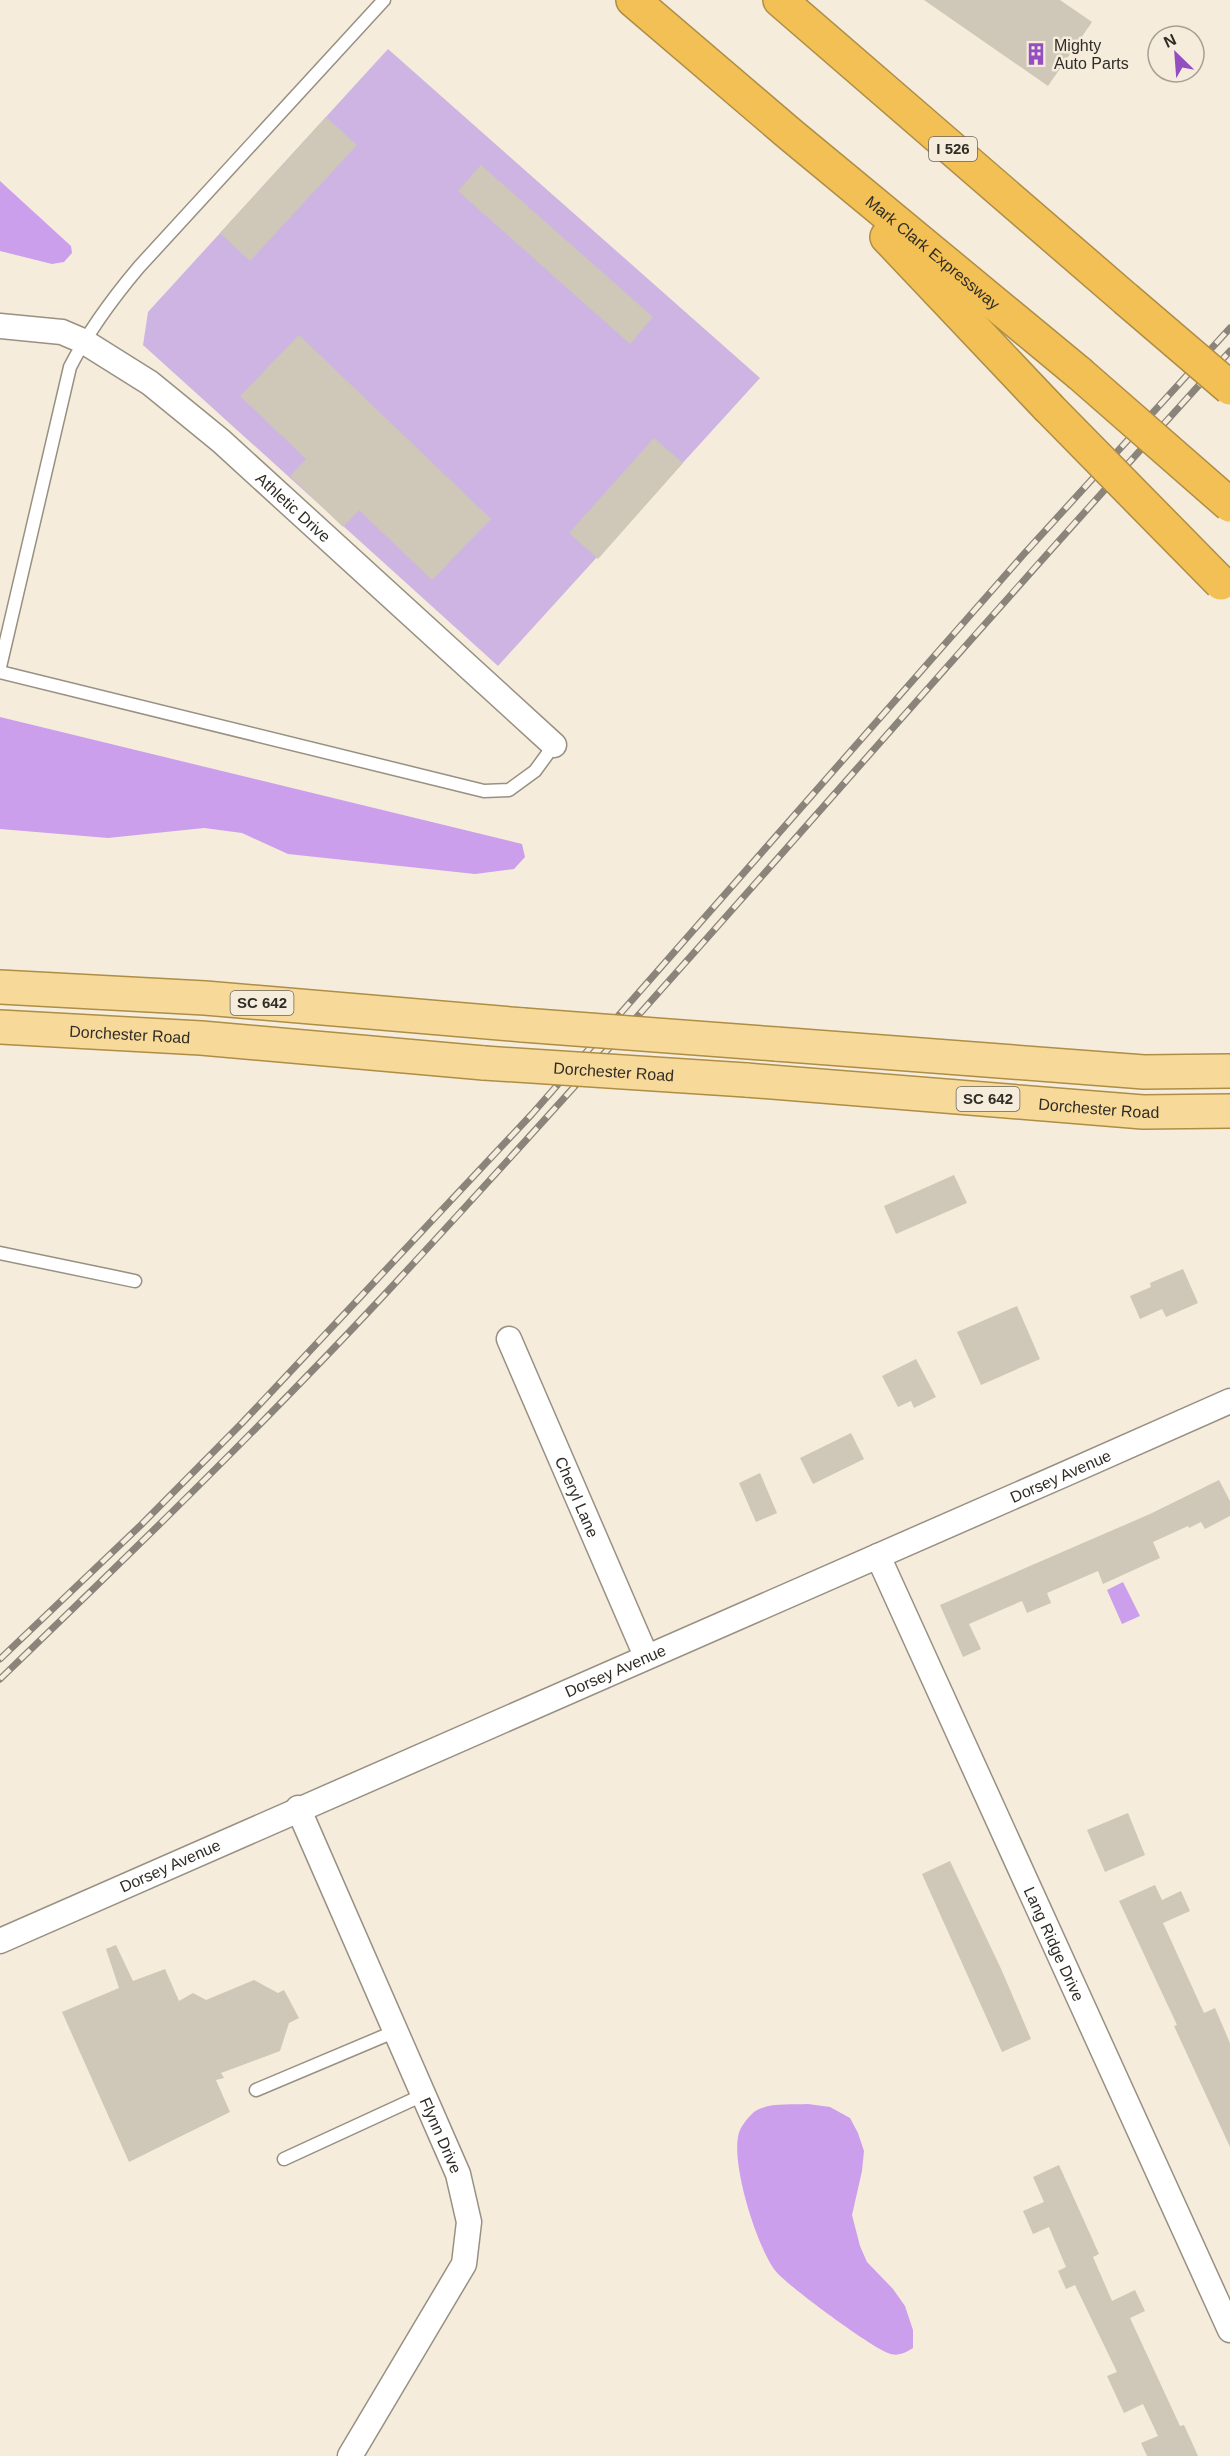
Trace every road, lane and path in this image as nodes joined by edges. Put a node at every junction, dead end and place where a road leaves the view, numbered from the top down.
1 (384, 0) edge
2 (633, 0) edge
3 (780, 0) edge
4 (791, 135) junction
5 (0, 326) edge
6 (83, 341) junction
7 (1230, 388) edge
8 (1230, 505) edge
9 (1226, 587) edge
10 (0, 667) edge
11 (0, 672) edge
12 (554, 745) joint
13 (0, 987) edge
14 (0, 1027) edge
15 (1230, 1071) edge
16 (1230, 1111) edge
17 (0, 1253) edge
18 (135, 1281) dead end
19 (509, 1340) dead end
20 (1230, 1401) edge
21 (878, 1556) junction
22 (646, 1656) junction
23 (298, 1808) junction
24 (0, 1941) edge
25 (396, 2031) junction
26 (256, 2090) dead end
27 (423, 2095) junction
28 (284, 2159) dead end
29 (1230, 2330) edge
30 (350, 2456) edge

1 - 6 lane
2 - 4 highway, Mark Clark Expressway
3 - 7 highway, I 526, bridge
4 - 8 highway, Mark Clark Expressway, bridge
4 - 9 highway, bridge
5 - 6 street, Athletic Drive
6 - 10 lane
6 - 12 street, Athletic Drive
11 - 12 lane
13 - 15 main road, SC 642, bridge
14 - 16 main road, Dorchester Road / SC 642, bridge
17 - 18 lane
19 - 22 street, Cheryl Lane
20 - 21 street, Dorsey Avenue
21 - 22 street, Dorsey Avenue
21 - 29 street, Lang Ridge Drive
22 - 23 street, Dorsey Avenue
23 - 24 street, Dorsey Avenue
23 - 25 street, Flynn Drive
25 - 26 lane
25 - 27 street, Flynn Drive
27 - 28 lane
27 - 30 street, Flynn Drive

